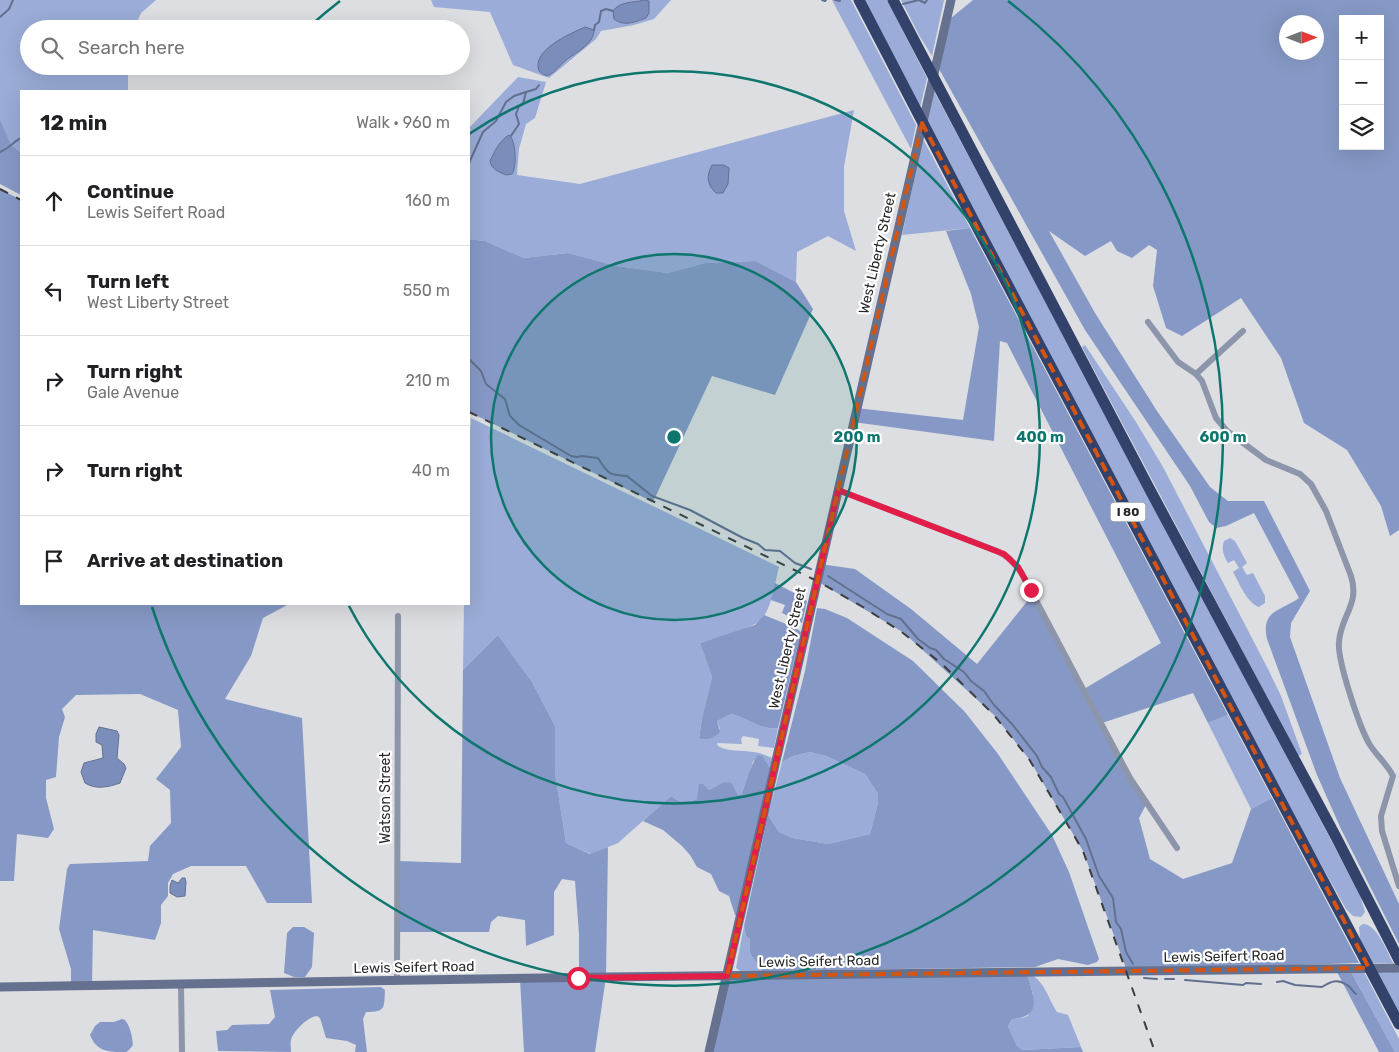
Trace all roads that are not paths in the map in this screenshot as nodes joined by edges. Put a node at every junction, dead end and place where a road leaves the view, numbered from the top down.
1 (859, 0) edge
2 (893, 0) edge
3 (950, 0) edge
4 (1148, 322) dead end
5 (1243, 331) dead end
6 (1196, 374) junction
7 (838, 490) junction
8 (398, 616) dead end
9 (1396, 774) edge
10 (1177, 848) dead end
11 (1399, 886) edge
12 (1399, 960) edge
13 (1399, 968) edge
14 (727, 976) junction
15 (397, 980) junction
16 (181, 985) junction
17 (0, 987) edge
18 (1399, 1024) edge
19 (182, 1052) edge
20 (709, 1052) edge

1 - 18 highway, I 80
2 - 12 highway, I 80
3 - 7 street, West Liberty Street
4 - 6 street
5 - 6 street
6 - 9 street
7 - 10 street
7 - 14 street, West Liberty Street
8 - 15 street, Watson Street
9 - 11 street
13 - 14 street, Lewis Seifert Road
14 - 15 street, Lewis Seifert Road
14 - 20 street, West Liberty Street
15 - 16 street, Lewis Seifert Road
16 - 17 street, Lewis Seifert Road
16 - 19 street

